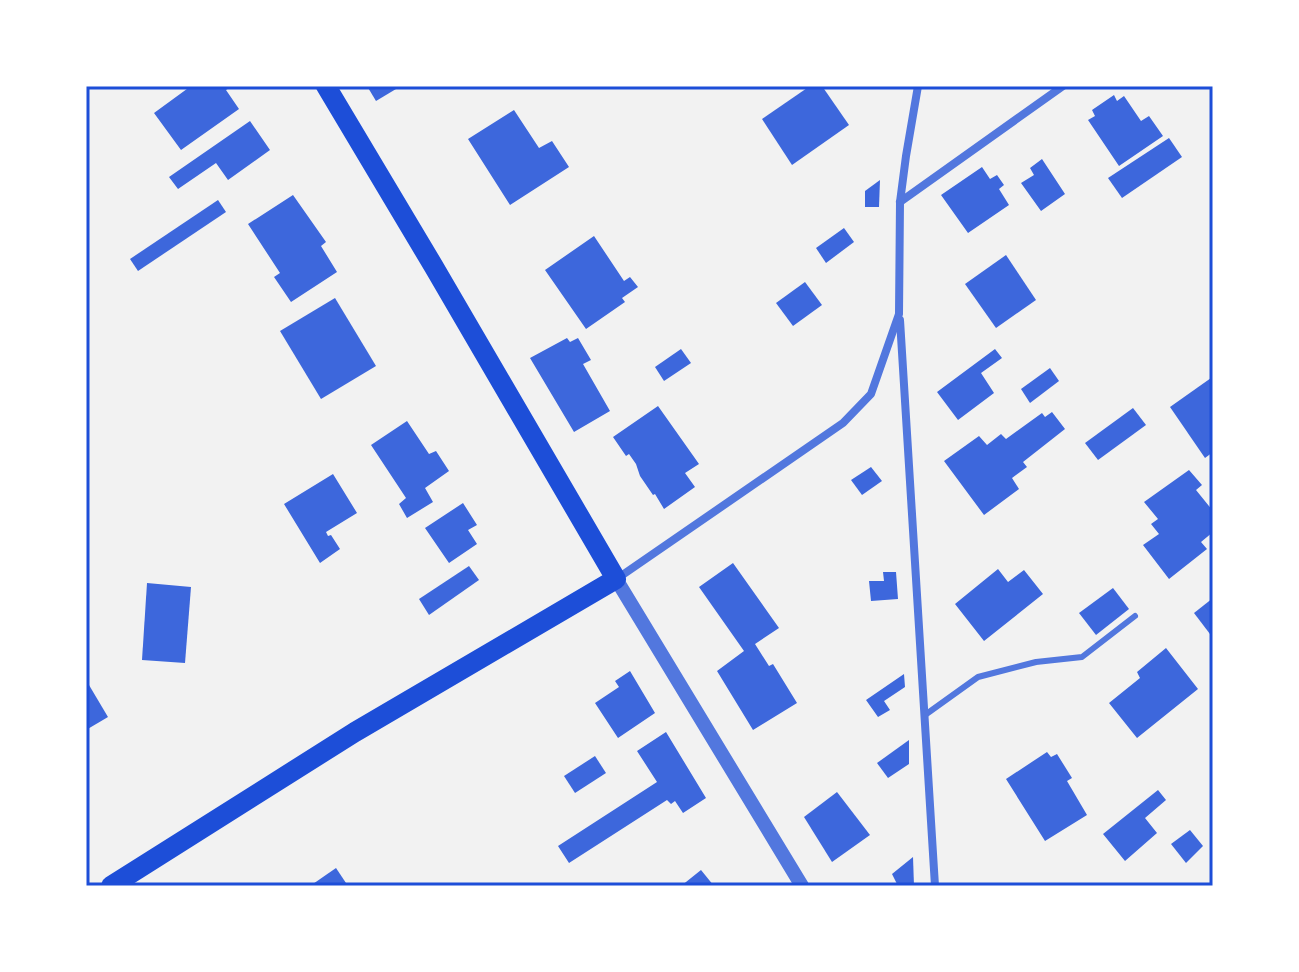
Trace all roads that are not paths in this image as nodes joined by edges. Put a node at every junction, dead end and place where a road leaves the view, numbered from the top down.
1 (326, 86) edge
2 (918, 86) edge
3 (1063, 86) edge
4 (900, 202) junction
5 (899, 314) junction
6 (616, 579) junction
7 (1135, 616) dead end
8 (925, 715) junction
9 (111, 886) edge
10 (802, 886) edge
11 (935, 886) edge

1 - 6 main road
2 - 4 street
3 - 4 street
4 - 5 street
5 - 6 street
5 - 8 street
6 - 9 main road
6 - 10 street
7 - 8 lane
8 - 11 street

